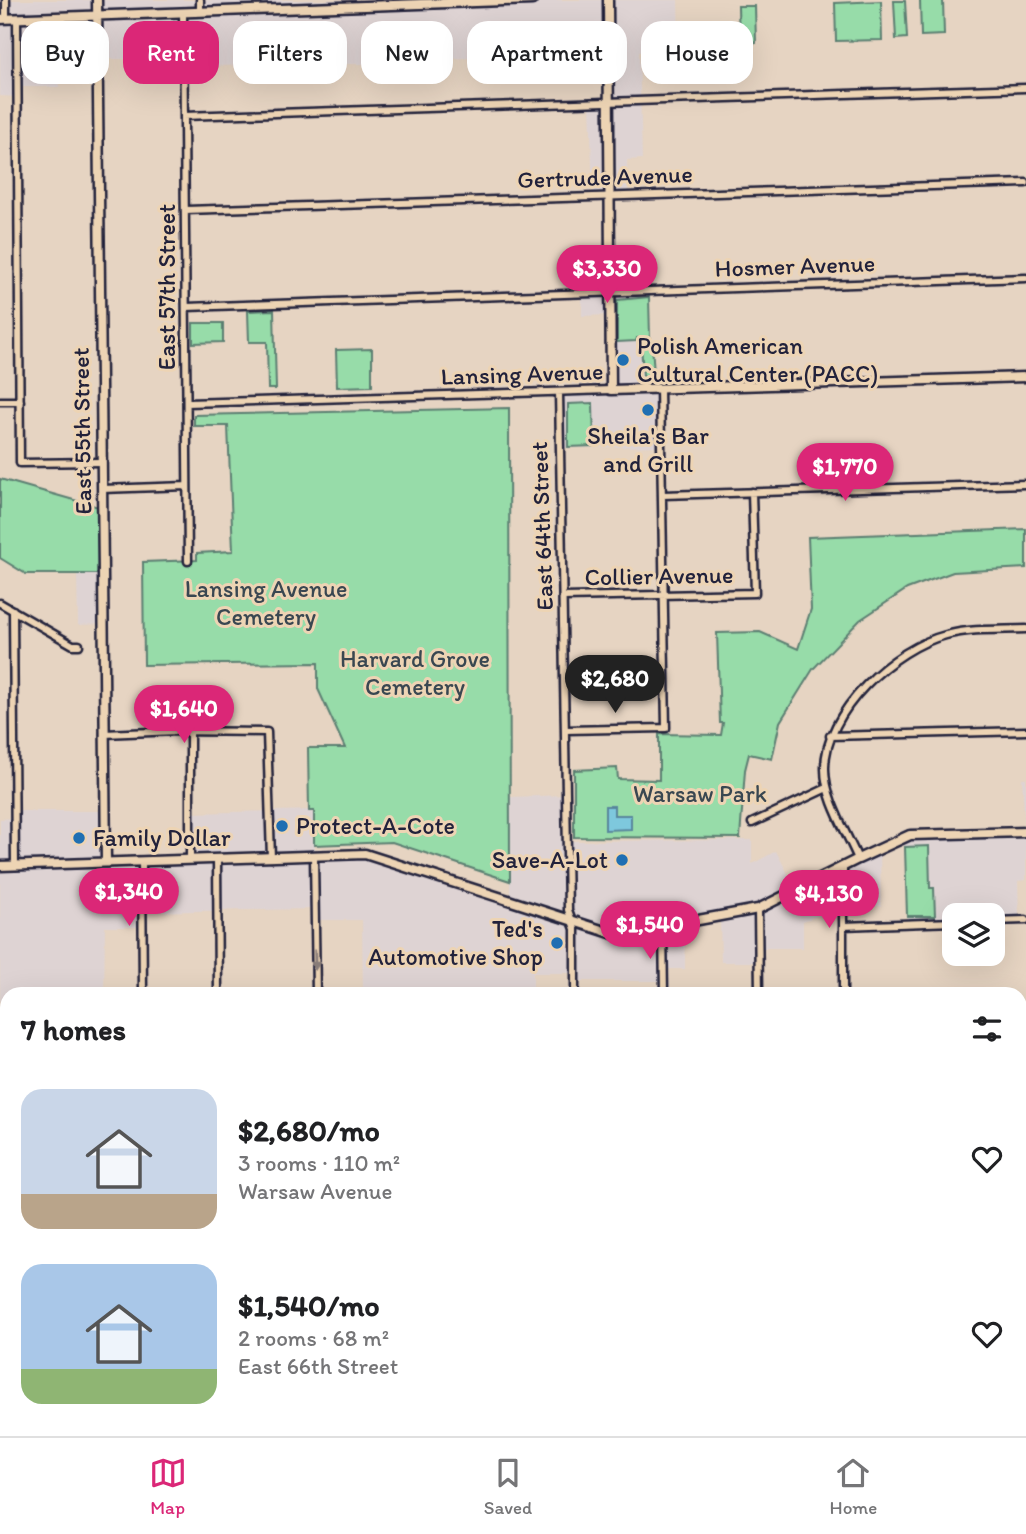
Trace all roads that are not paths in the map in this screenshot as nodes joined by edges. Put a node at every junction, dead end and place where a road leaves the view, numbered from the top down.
1 (6, 0) edge
2 (97, 0) edge
3 (200, 0) edge
4 (507, 0) edge
5 (532, 0) edge
6 (608, 0) edge
7 (407, 2) edge
8 (304, 4) edge
9 (200, 11) junction
10 (183, 12) junction
11 (98, 15) junction
12 (17, 18) junction
13 (3, 19) edge
14 (1026, 88) edge
15 (609, 102) junction
16 (184, 116) junction
17 (1026, 183) edge
18 (609, 196) junction
19 (186, 211) junction
20 (1026, 278) edge
21 (610, 292) junction
22 (187, 307) junction
23 (1026, 377) edge
24 (660, 388) junction
25 (611, 390) junction
26 (559, 391) junction
27 (0, 401) edge
28 (20, 401) junction
29 (187, 404) junction
30 (101, 462) junction
31 (1026, 484) edge
32 (187, 486) junction
33 (102, 489) junction
34 (752, 492) junction
35 (663, 495) junction
36 (188, 561) dead end
37 (664, 596) junction
38 (564, 597) junction
39 (0, 603) edge
40 (13, 610) junction
41 (1026, 629) edge
42 (79, 645) dead end
43 (565, 730) junction
44 (190, 731) junction
45 (1026, 731) edge
46 (104, 734) junction
47 (830, 736) junction
48 (827, 788) junction
49 (752, 823) dead end
50 (1026, 832) edge
51 (314, 856) junction
52 (271, 858) junction
53 (217, 859) junction
54 (858, 859) junction
55 (190, 860) junction
56 (142, 861) junction
57 (106, 862) junction
58 (0, 866) edge
59 (15, 866) junction
60 (843, 866) junction
61 (758, 909) junction
62 (1026, 920) edge
63 (572, 921) junction
64 (1005, 921) edge
65 (942, 922) edge
66 (843, 926) junction
67 (663, 928) junction
68 (143, 987) edge
69 (218, 987) edge
70 (316, 987) edge
71 (575, 987) edge
72 (664, 987) edge
73 (759, 987) edge
74 (843, 987) edge

1 - 13 street
2 - 11 street, East 55th Street
3 - 9 street
4 - 5 street
4 - 7 street
6 - 15 street
7 - 8 street
8 - 9 street
9 - 10 street
10 - 11 street
10 - 16 street, East 57th Street
11 - 12 street
11 - 30 street, East 55th Street
12 - 13 street
12 - 28 street
14 - 15 street
15 - 16 street
15 - 18 street
16 - 19 street, East 57th Street
17 - 18 street, Gertrude Avenue
18 - 19 street, Gertrude Avenue
18 - 21 street
19 - 22 street, East 57th Street
20 - 21 street, Hosmer Avenue
21 - 22 street, Hosmer Avenue
21 - 25 street
22 - 29 street, East 57th Street
23 - 24 street, Lansing Avenue
24 - 25 street, Lansing Avenue
24 - 35 street
25 - 26 street, Lansing Avenue
26 - 29 street, Lansing Avenue
26 - 38 street, East 64th Street
27 - 28 street
28 - 30 street
29 - 32 street, East 57th Street
30 - 33 street, East 55th Street
31 - 34 street
32 - 33 street
32 - 36 street, East 57th Street
33 - 46 street, East 55th Street
34 - 35 street
34 - 37 street, Collier Avenue
35 - 37 street
37 - 38 street, Collier Avenue
37 - 43 street
38 - 43 street, East 64th Street
39 - 40 street
40 - 42 street
40 - 59 street
41 - 47 street
43 - 63 street, East 64th Street
44 - 46 street
44 - 52 street
44 - 55 street
45 - 47 street
46 - 57 street, East 55th Street
47 - 48 street
48 - 49 street
48 - 54 street
50 - 54 street
51 - 52 street
51 - 63 street
51 -> 70 street
52 - 53 street
53 - 55 street
53 - 69 street
54 - 60 street
55 - 56 street
56 - 57 street
56 - 68 street
57 - 59 street
58 - 59 street
60 - 61 street
60 - 66 street
61 - 67 street
61 - 73 street
62 - 64 street
63 - 67 street
63 - 71 street, East 64th Street
65 - 66 street
66 - 74 street
67 - 72 street

